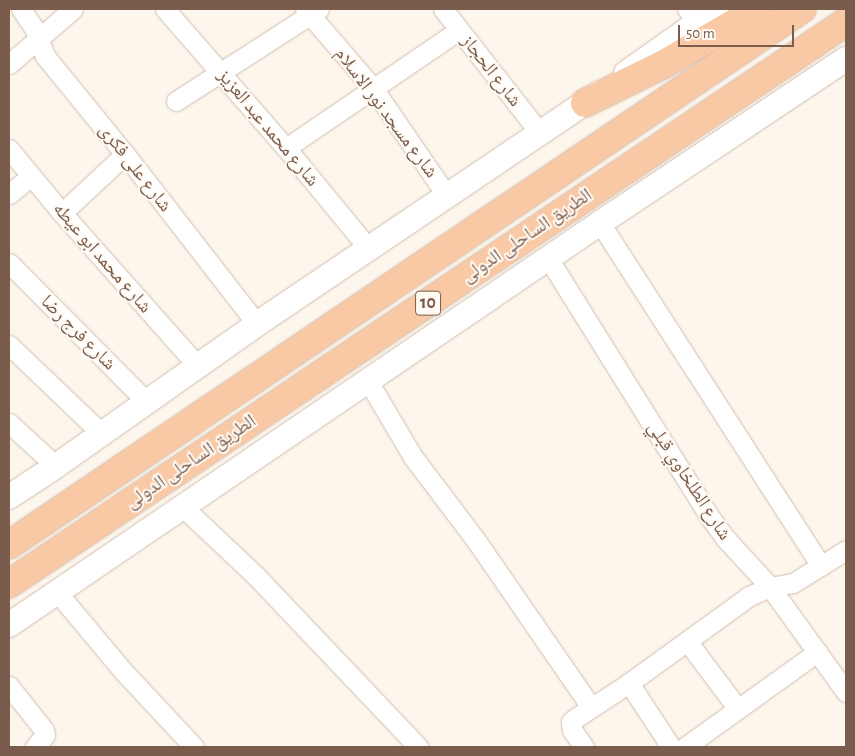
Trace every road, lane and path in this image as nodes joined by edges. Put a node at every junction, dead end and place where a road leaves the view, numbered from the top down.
1 (21, 9) edge
2 (73, 9) edge
3 (165, 9) edge
4 (442, 9) edge
5 (717, 9) edge
6 (759, 9) edge
7 (802, 9) edge
8 (311, 11) edge
9 (692, 15) edge
10 (846, 22) edge
11 (459, 30) junction
12 (39, 38) junction
13 (846, 59) edge
14 (9, 64) edge
15 (222, 73) junction
16 (373, 88) junction
17 (176, 101) dead end
18 (586, 103) junction
19 (540, 133) junction
20 (286, 148) junction
21 (9, 149) edge
22 (125, 154) junction
23 (31, 176) junction
24 (9, 194) edge
25 (447, 196) junction
26 (62, 213) junction
27 (600, 223) junction
28 (369, 248) junction
29 (548, 258) junction
30 (9, 263) edge
31 (257, 324) junction
32 (9, 345) edge
33 (198, 366) junction
34 (368, 381) junction
35 (147, 402) junction
36 (9, 423) edge
37 (102, 434) junction
38 (56, 466) junction
39 (9, 497) edge
40 (183, 507) junction
41 (9, 545) edge
42 (846, 550) edge
43 (821, 566) junction
44 (9, 584) edge
45 (770, 587) junction
46 (57, 592) junction
47 (9, 625) edge
48 (687, 641) junction
49 (817, 652) junction
50 (629, 683) junction
51 (9, 686) edge
52 (846, 692) edge
53 (592, 707) junction
54 (738, 709) junction
55 (35, 747) edge
56 (194, 747) edge
57 (418, 747) edge
58 (584, 747) edge
59 (671, 747) edge
60 (685, 747) edge

1 - 12 street, شارع على فكرى
2 - 12 street
3 - 15 street, شارع محمد عبد العزيز
4 - 11 street, شارع الحجاز
5 - 9 street
6 - 18 highway
7 - 41 highway, الطريق الساحلى الدولى / 10
8 - 15 street
8 - 16 street, شارع مسجد نور الاسلام
9 - 18 street
10 - 44 highway, الطريق الساحلى الدولى / 10
11 - 16 street
11 - 19 street, شارع الحجاز
12 - 14 street
12 - 22 street, شارع على فكرى
13 - 27 street
15 - 17 street
15 - 20 street, شارع محمد عبد العزيز
16 - 20 street
16 - 25 street, شارع مسجد نور الاسلام
18 - 19 street
19 - 25 street
20 - 28 street, شارع محمد عبد العزيز
21 - 23 street, شارع محمد ابو عيطه
22 - 26 street
22 - 31 street, شارع على فكرى
23 - 24 street
23 - 26 street, شارع محمد ابو عيطه
25 - 28 street
26 - 33 street, شارع محمد ابو عيطه
27 - 29 street
27 - 43 street
28 - 31 street
29 - 34 street
29 - 45 street, شارع الطلخاوي قبلي
30 - 35 street, شارع فرج رضا
31 - 33 street
32 - 37 street
33 - 35 street
34 - 40 street
34 - 53 street
35 - 37 street
36 - 38 street
37 - 38 street
38 - 39 street
40 - 46 street
40 - 57 street
42 - 43 street
43 - 45 street
45 - 48 street
45 - 49 street, شارع الطلخاوي قبلي
46 - 47 street
46 - 56 street
48 - 50 street
48 - 54 street
49 - 52 street, شارع الطلخاوي قبلي
49 - 54 street
50 - 53 street
50 - 59 street
51 - 55 street
53 - 58 street
54 - 60 street

